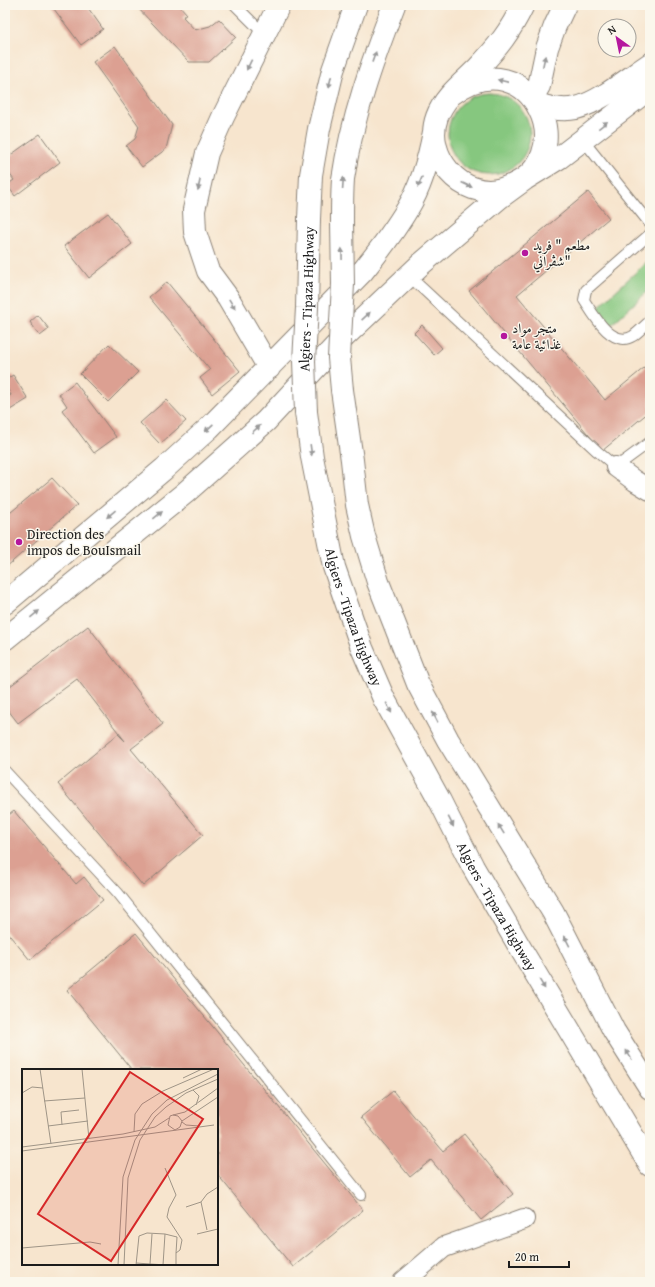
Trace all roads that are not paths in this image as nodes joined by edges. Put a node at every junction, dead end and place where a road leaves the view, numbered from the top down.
1 (235, 5) edge
2 (279, 5) edge
3 (356, 5) edge
4 (394, 5) edge
5 (523, 5) edge
6 (565, 5) edge
7 (264, 34) junction
8 (650, 64) edge
9 (650, 88) edge
10 (452, 94) junction
11 (535, 101) junction
12 (434, 132) junction
13 (583, 140) junction
14 (524, 179) junction
15 (650, 224) edge
16 (650, 234) edge
17 (409, 276) junction
18 (650, 321) edge
19 (269, 368) junction
20 (650, 442) edge
21 (616, 467) junction
22 (650, 490) edge
23 (8, 596) edge
24 (5, 639) edge
25 (5, 771) edge
26 (650, 1088) edge
27 (650, 1165) edge
28 (361, 1195) dead end
29 (524, 1219) dead end
30 (403, 1282) edge

1 - 7 lane
2 - 7 main road
3 -> 27 main road, Algiers - Tipaza Highway, bridge
26 -> 4 main road, bridge
5 - 10 main road
11 -> 6 main road
7 -> 19 main road
8 - 11 main road
13 -> 9 main road
11 -> 10 main road
10 - 12 main road
11 - 14 main road
12 -> 14 main road
12 -> 19 main road
13 - 14 main road
13 - 15 lane
14 - 17 main road
16 - 18 lane
17 - 21 lane
24 -> 17 main road
19 -> 23 main road
20 - 21 lane
21 - 22 street
25 - 28 lane
29 - 30 street

